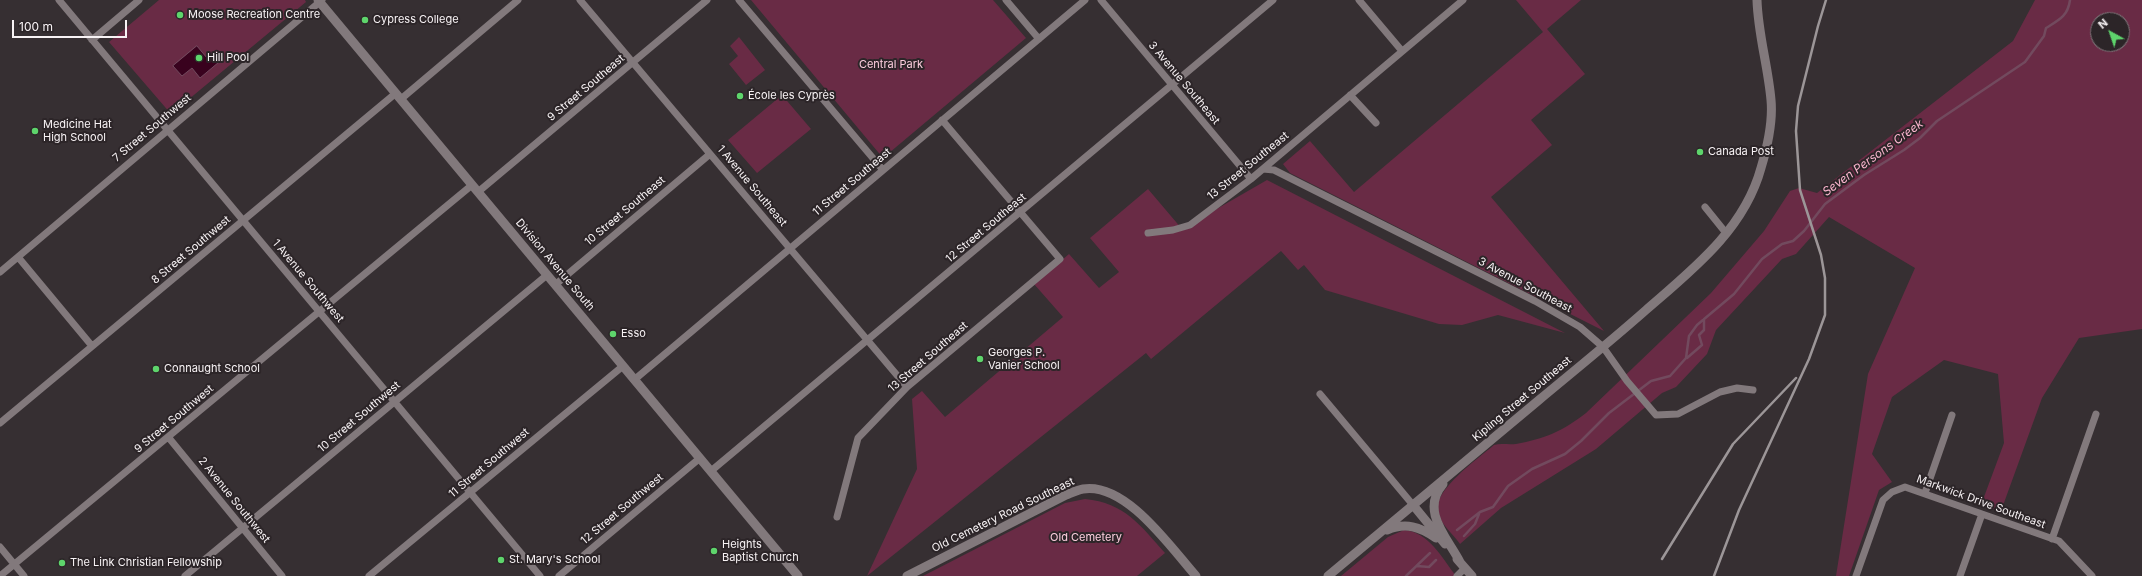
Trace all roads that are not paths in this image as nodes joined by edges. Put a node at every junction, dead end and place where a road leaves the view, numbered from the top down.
1 (59, 0) edge
2 (139, 0) edge
3 (518, 0) edge
4 (580, 0) edge
5 (707, 0) edge
6 (739, 0) edge
7 (1006, 0) edge
8 (1085, 0) edge
9 (1101, 0) edge
10 (1274, 0) edge
11 (1359, 0) edge
12 (1463, 0) edge
13 (1757, 0) edge
14 (320, 1) edge
15 (1039, 39) junction
16 (92, 40) junction
17 (1402, 51) junction
18 (633, 62) junction
19 (1172, 85) junction
20 (1350, 95) junction
21 (398, 96) junction
22 (942, 120) junction
23 (1376, 123) dead end
24 (167, 129) junction
25 (710, 154) junction
26 (1263, 169) junction
27 (883, 170) junction
28 (1251, 179) junction
29 (475, 189) junction
30 (1705, 207) dead end
31 (1021, 213) junction
32 (243, 220) junction
33 (1148, 233) dead end
34 (1726, 234) junction
35 (790, 249) junction
36 (18, 257) junction
37 (0, 272) edge
38 (547, 275) junction
39 (555, 284) junction
40 (320, 312) junction
41 (867, 340) junction
42 (92, 346) junction
43 (1603, 347) junction
44 (623, 366) junction
45 (634, 380) junction
46 (907, 387) junction
47 (1753, 390) dead end
48 (1320, 394) dead end
49 (395, 402) junction
50 (2096, 414) dead end
51 (1952, 415) dead end
52 (0, 423) edge
53 (169, 438) junction
54 (700, 458) junction
55 (1455, 470) junction
56 (711, 471) junction
57 (470, 492) junction
58 (1925, 494) junction
59 (1413, 505) junction
60 (1982, 514) junction
61 (837, 517) dead end
62 (243, 528) junction
63 (1377, 535) junction
64 (2052, 538) junction
65 (1446, 545) junction
66 (0, 547) edge
67 (15, 564) junction
68 (1463, 565) junction
69 (0, 576) edge
70 (24, 576) edge
71 (185, 576) edge
72 (282, 576) edge
73 (369, 576) edge
74 (540, 576) edge
75 (559, 576) edge
76 (798, 576) edge
77 (907, 576) edge
78 (1196, 576) edge
79 (1328, 576) edge
80 (1457, 576) edge
81 (1472, 576) edge
82 (1856, 576) edge
83 (1960, 576) edge
84 (2092, 576) edge

1 - 16 street, 1 Avenue Southwest
2 - 16 street
3 - 21 street, 8 Street Southwest
4 - 18 street, 1 Avenue Southeast
5 - 18 street, 9 Street Southeast
6 - 27 street
7 - 15 street
8 - 15 street, 11 Street Southeast
9 - 19 street, 3 Avenue Southeast
10 - 19 street, 12 Street Southeast
11 - 17 street
12 - 17 street, 13 Street Southeast
13 - 34 street, Kipling Street Southeast
14 - 21 street, Division Avenue South
14 - 24 street, 7 Street Southwest
15 - 22 street, 11 Street Southeast
16 - 24 street, 1 Avenue Southwest
17 - 20 street, 13 Street Southeast
18 - 25 street, 1 Avenue Southeast
18 - 29 street, 9 Street Southeast
19 - 28 street, 3 Avenue Southeast
19 - 31 street, 12 Street Southeast
20 - 23 street
20 - 26 street, 13 Street Southeast
21 - 29 street, Division Avenue South
21 - 32 street, 8 Street Southwest
22 - 27 street, 11 Street Southeast
22 - 31 street
24 - 32 street, 1 Avenue Southwest
24 - 36 street, 7 Street Southwest
25 - 35 street, 1 Avenue Southeast
25 - 39 street, 10 Street Southeast
26 - 28 street, 13 Street Southeast
26 - 43 street, 3 Avenue Southeast
27 - 35 street, 11 Street Southeast
28 - 33 street, 13 Street Southeast
29 - 38 street, Division Avenue South
29 - 40 street, 9 Street Southwest
30 - 34 street
31 - 41 street, 12 Street Southeast
31 - 46 street, 13 Street Southeast
32 - 40 street, 1 Avenue Southwest
32 - 42 street, 8 Street Southwest
34 - 43 street, Kipling Street Southeast
35 - 41 street, 1 Avenue Southeast
35 - 45 street, 11 Street Southeast
36 - 37 street, 7 Street Southwest
36 - 42 street
38 - 39 street, Division Avenue South
38 - 49 street, 10 Street Southwest
39 - 44 street, Division Avenue South
40 - 49 street, 1 Avenue Southwest
40 - 53 street, 9 Street Southwest
41 - 46 street, 1 Avenue Southeast
41 - 56 street, 12 Street Southeast
42 - 52 street, 8 Street Southwest
43 - 47 street, 3 Avenue Southeast
43 - 55 street, Kipling Street Southeast
44 - 45 street, Division Avenue South
44 - 57 street, 11 Street Southwest
45 - 54 street, Division Avenue South
46 - 61 street, 13 Street Southeast
48 - 59 street
49 - 57 street, 1 Avenue Southwest
49 - 62 street, 10 Street Southwest
50 - 64 street
51 - 58 street
53 - 62 street, 2 Avenue Southwest
53 - 67 street, 9 Street Southwest
54 - 56 street, Division Avenue South
54 - 75 street, 12 Street Southwest
55 - 59 street, Kipling Street Southeast
55 - 68 street
56 - 76 street, Division Avenue South
57 - 73 street, 11 Street Southwest
57 - 74 street, 1 Avenue Southwest
58 - 60 street, Markwick Drive Southeast
58 - 82 street, Markwick Drive Southeast
59 - 63 street, Kipling Street Southeast
59 - 65 street
60 - 64 street, Markwick Drive Southeast
60 - 83 street
62 - 71 street, 10 Street Southwest
62 - 72 street, 2 Avenue Southwest
63 - 65 street
63 - 79 street, Kipling Street Southeast
64 - 84 street, Markwick Drive Southeast
65 - 68 street
66 - 67 street
67 - 69 street, 9 Street Southwest
67 - 70 street
68 - 80 street
68 - 81 street
77 - 78 street, Old Cemetery Road Southeast

